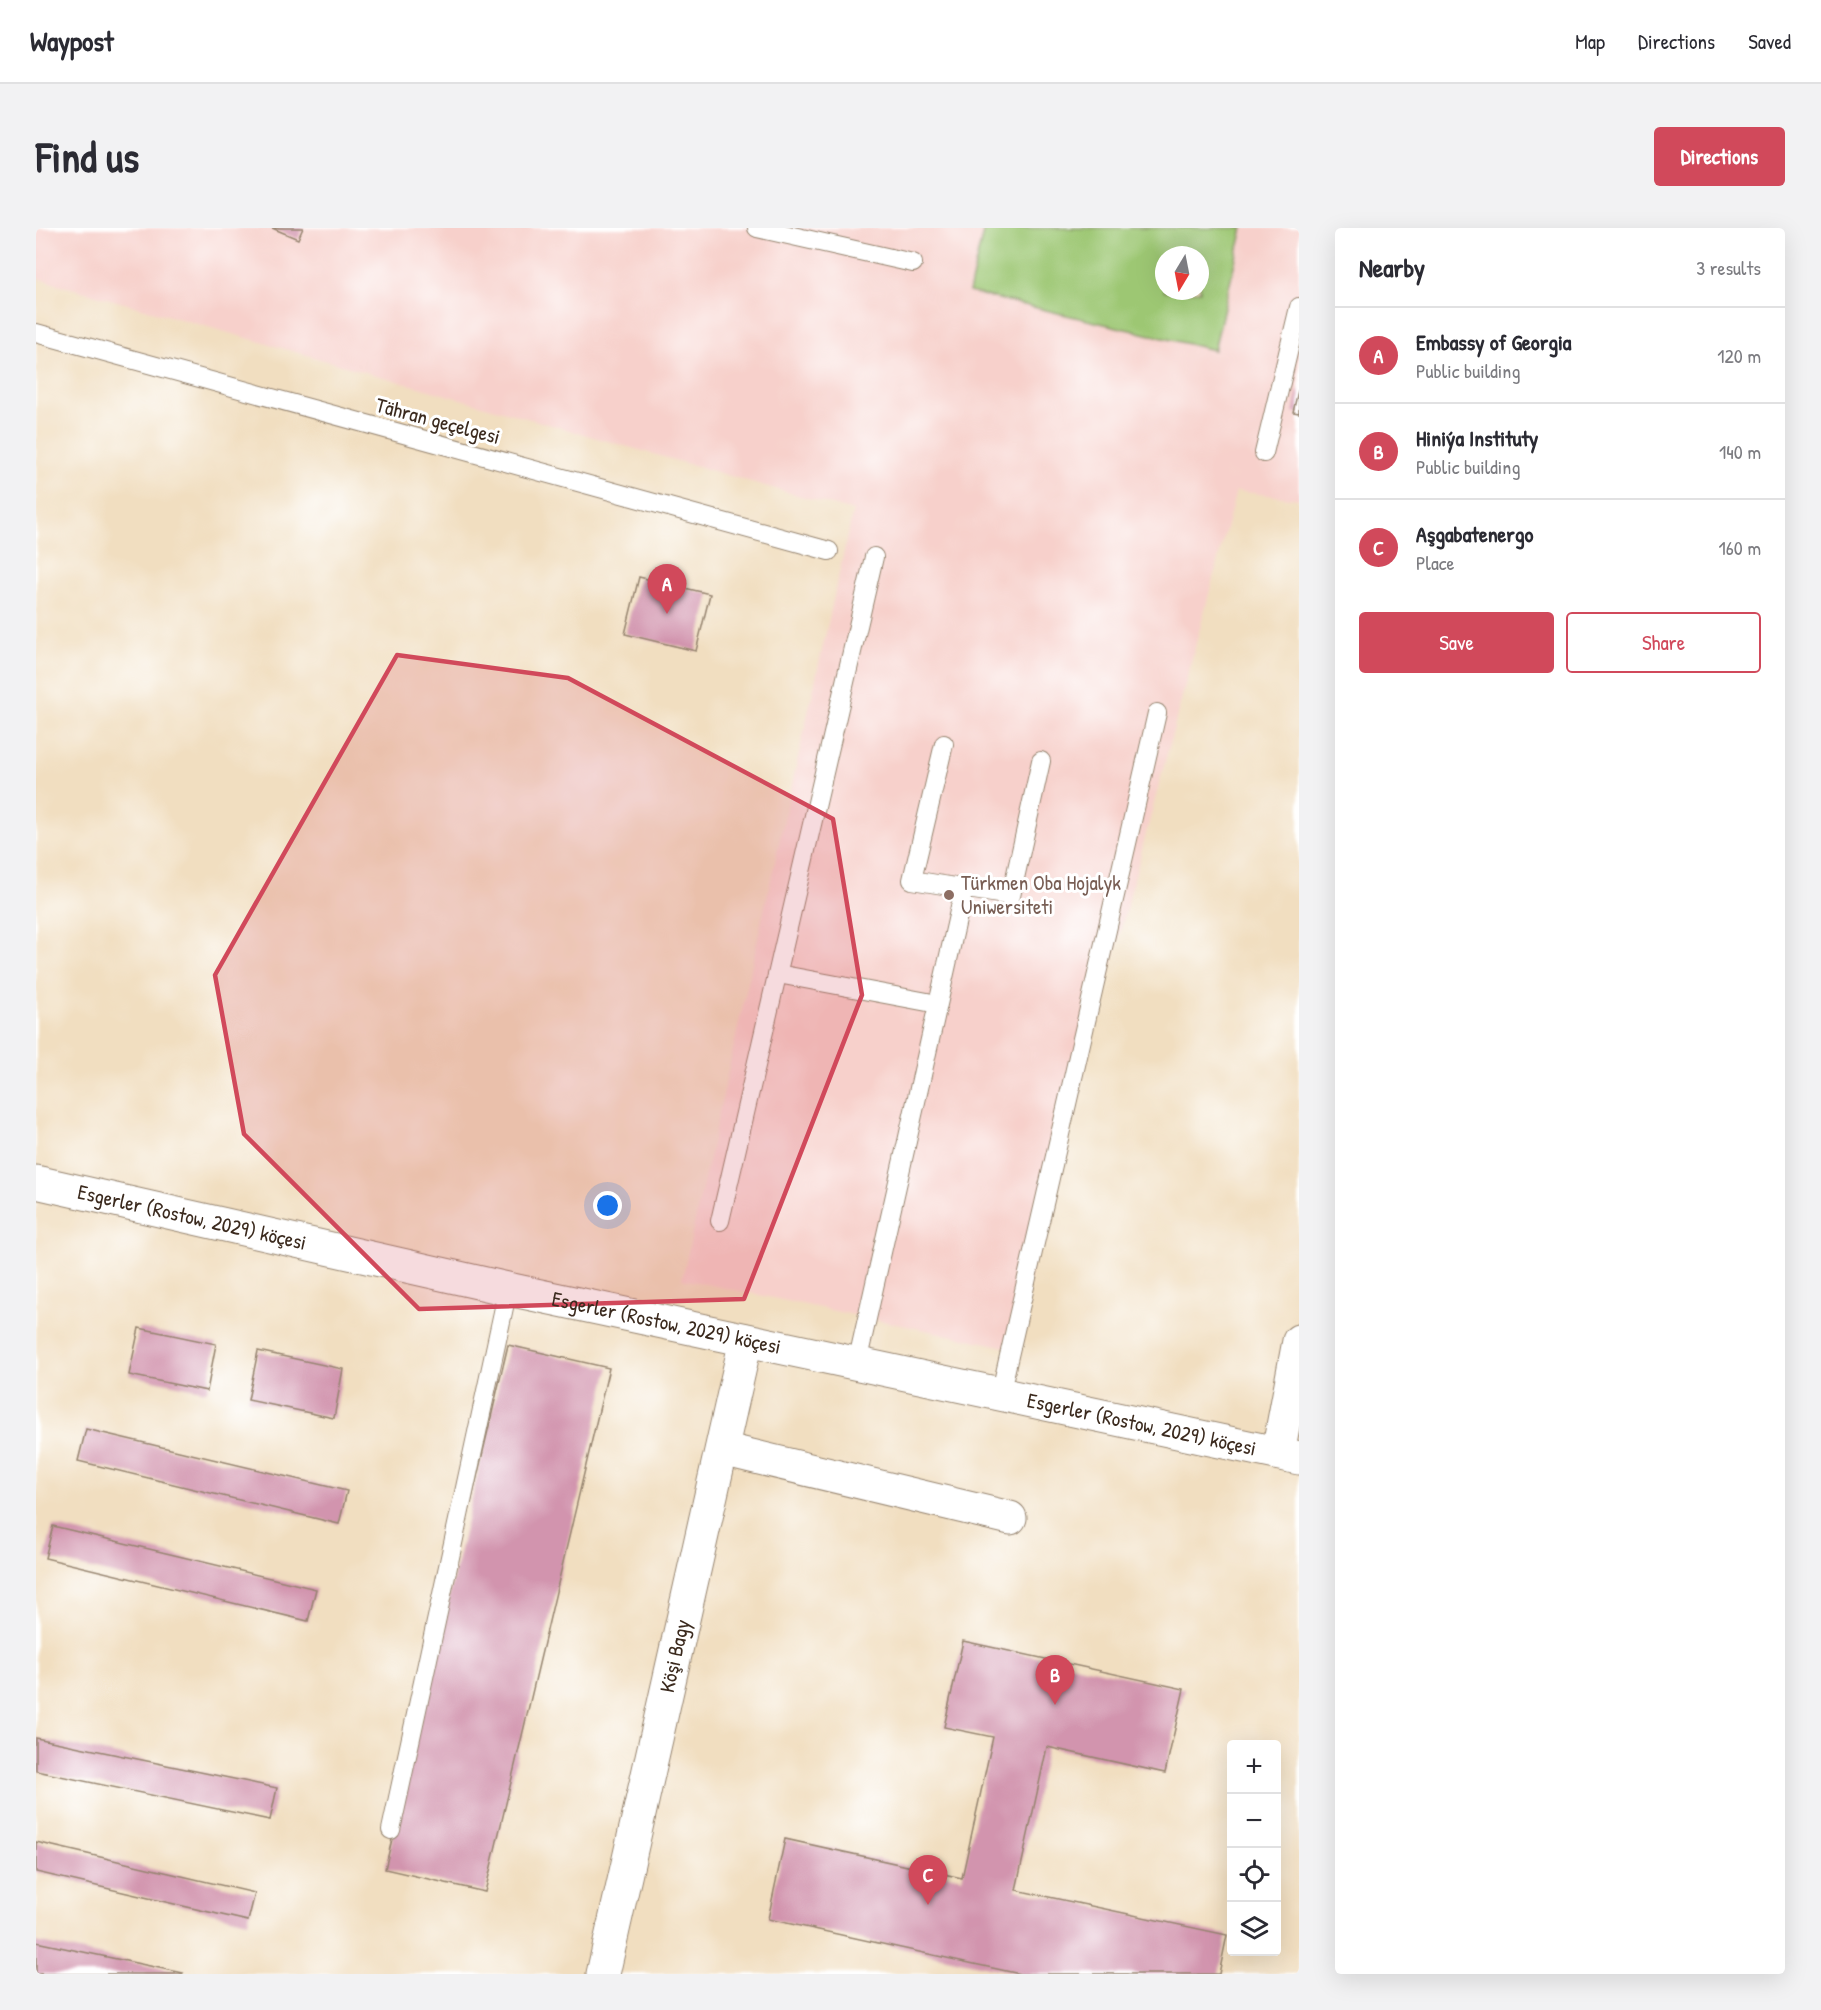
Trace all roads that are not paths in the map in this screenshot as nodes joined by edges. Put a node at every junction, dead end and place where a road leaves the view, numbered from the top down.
1 (757, 228) edge
2 (913, 263) dead end
3 (1299, 307) edge
4 (36, 333) edge
5 (1264, 453) dead end
6 (829, 551) dead end
7 (874, 557) dead end
8 (1157, 713) dead end
9 (944, 744) dead end
10 (1041, 761) dead end
11 (964, 890) junction
12 (778, 974) junction
13 (938, 1004) junction
14 (36, 1182) edge
15 (720, 1221) dead end
16 (508, 1289) junction
17 (746, 1340) junction
18 (1299, 1341) edge
19 (856, 1363) junction
20 (1000, 1395) junction
21 (722, 1449) junction
22 (1288, 1456) edge
23 (1010, 1518) dead end
24 (391, 1830) dead end
25 (603, 1974) edge

1 - 2 lane
3 - 5 lane
4 - 6 lane, Tähran geçelgesi
7 - 12 lane
8 - 20 lane
9 - 11 lane
10 - 11 lane
11 - 13 lane
12 - 13 lane
12 - 15 lane
13 - 19 lane
14 - 16 street, Esgerler (Rostow, 2029) köçesi
16 - 17 street, Esgerler (Rostow, 2029) köçesi
16 - 24 lane
17 - 19 street, Esgerler (Rostow, 2029) köçesi
17 - 21 street, Köşi Bagy
18 - 22 street
19 - 20 street, Esgerler (Rostow, 2029) köçesi
20 - 22 street, Esgerler (Rostow, 2029) köçesi
21 - 23 street
21 - 25 street, Köşi Bagy

